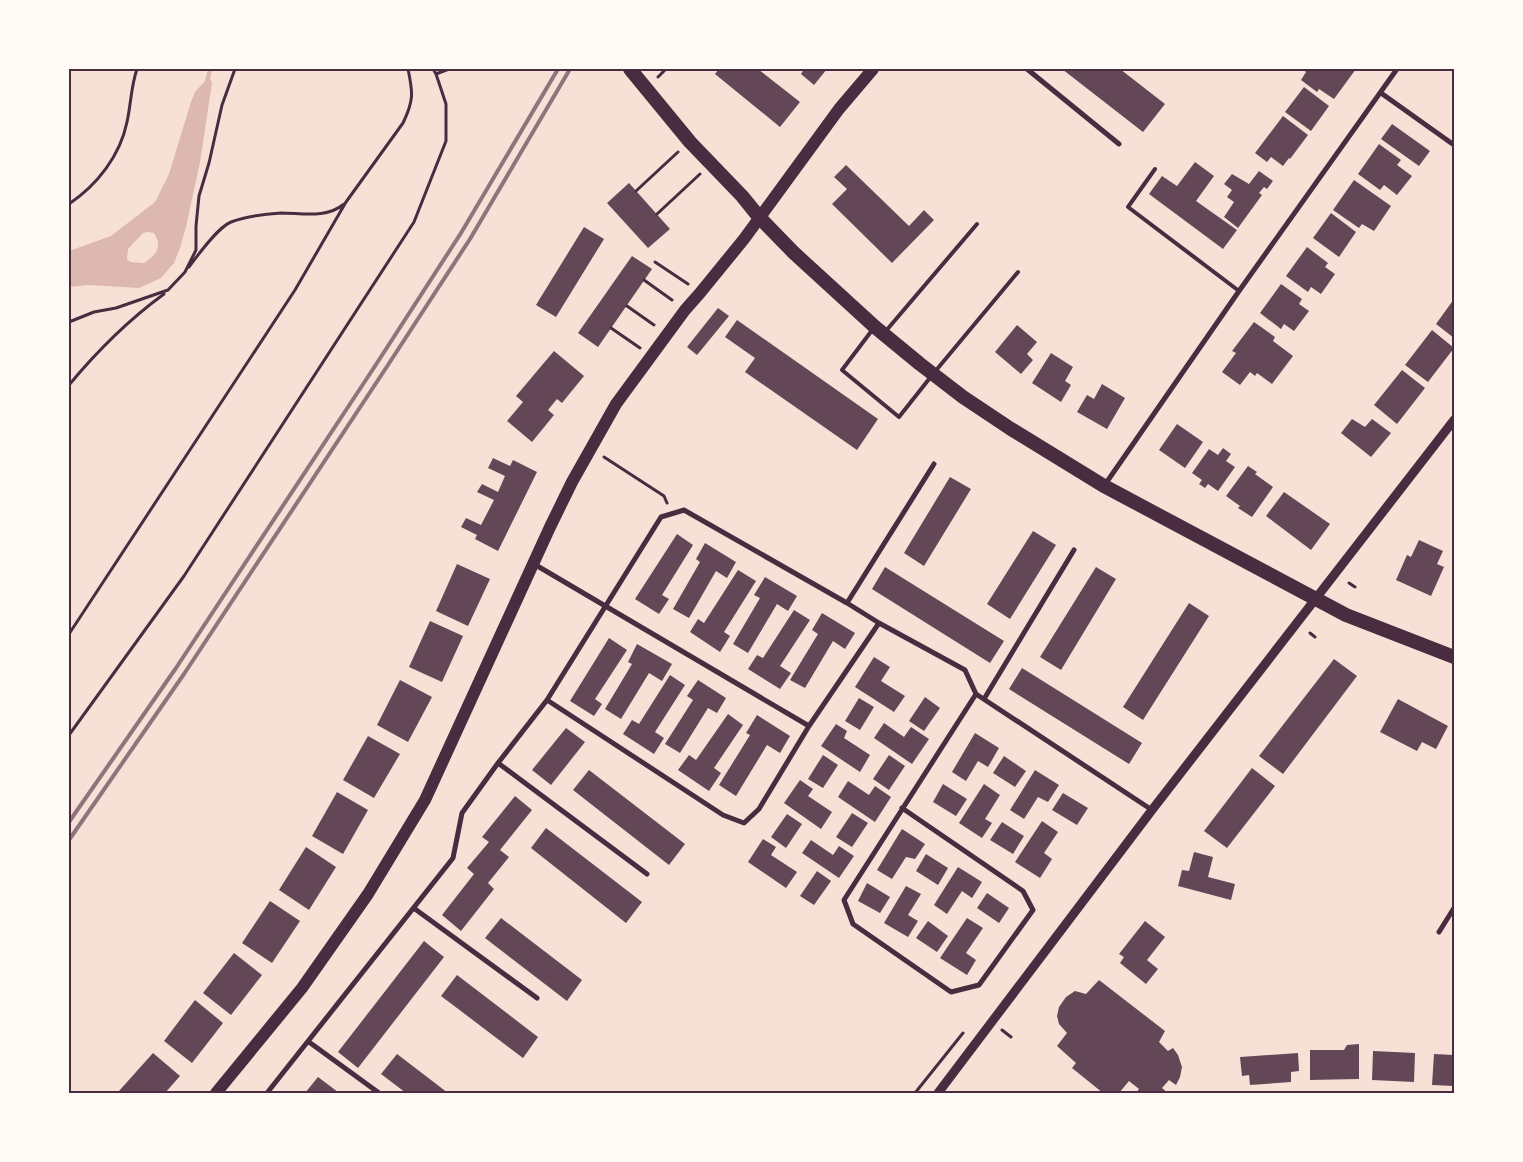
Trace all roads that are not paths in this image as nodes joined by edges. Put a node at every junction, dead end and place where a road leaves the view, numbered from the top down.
1 (630, 69) edge
2 (873, 69) edge
3 (1027, 69) edge
4 (1397, 69) edge
5 (1382, 92) junction
6 (1119, 144) dead end
7 (1454, 145) edge
8 (1155, 169) dead end
9 (759, 217) junction
10 (977, 224) dead end
11 (1018, 272) dead end
12 (1239, 291) junction
13 (880, 330) junction
14 (933, 374) junction
15 (1454, 420) edge
16 (934, 464) dead end
17 (1104, 486) junction
18 (1074, 550) dead end
19 (534, 564) junction
20 (1317, 598) junction
21 (848, 603) junction
22 (606, 608) junction
23 (879, 623) junction
24 (1454, 657) edge
25 (976, 694) junction
26 (984, 699) junction
27 (547, 700) junction
28 (809, 726) junction
29 (498, 763) junction
30 (902, 808) junction
31 (1152, 810) junction
32 (646, 874) dead end
33 (415, 908) junction
34 (1454, 908) edge
35 (1439, 932) dead end
36 (537, 998) dead end
37 (309, 1042) junction
38 (216, 1093) edge
39 (268, 1093) edge
40 (380, 1093) edge
41 (938, 1093) edge

1 - 9 highway
2 - 9 main road
3 - 6 street
4 - 5 street
5 - 7 street
5 - 12 street
8 - 12 lane
9 - 13 highway
9 - 19 main road
10 - 13 lane
11 - 14 lane
12 - 17 street
13 - 14 highway
13 - 14 lane
14 - 17 highway
15 - 20 street
16 - 21 street
17 - 20 highway
18 - 26 street
19 - 22 street
19 - 38 main road
20 - 24 highway
20 - 31 street
21 - 22 street
21 - 23 street
22 - 27 street
22 - 28 street
23 - 25 street
23 - 28 street
25 - 26 street
25 - 30 street
26 - 31 street
27 - 28 street
27 - 29 street
29 - 32 street
29 - 33 street
30 - 30 street
31 - 41 street
33 - 36 street
33 - 37 street
34 - 35 street
37 - 39 street
37 - 40 street

